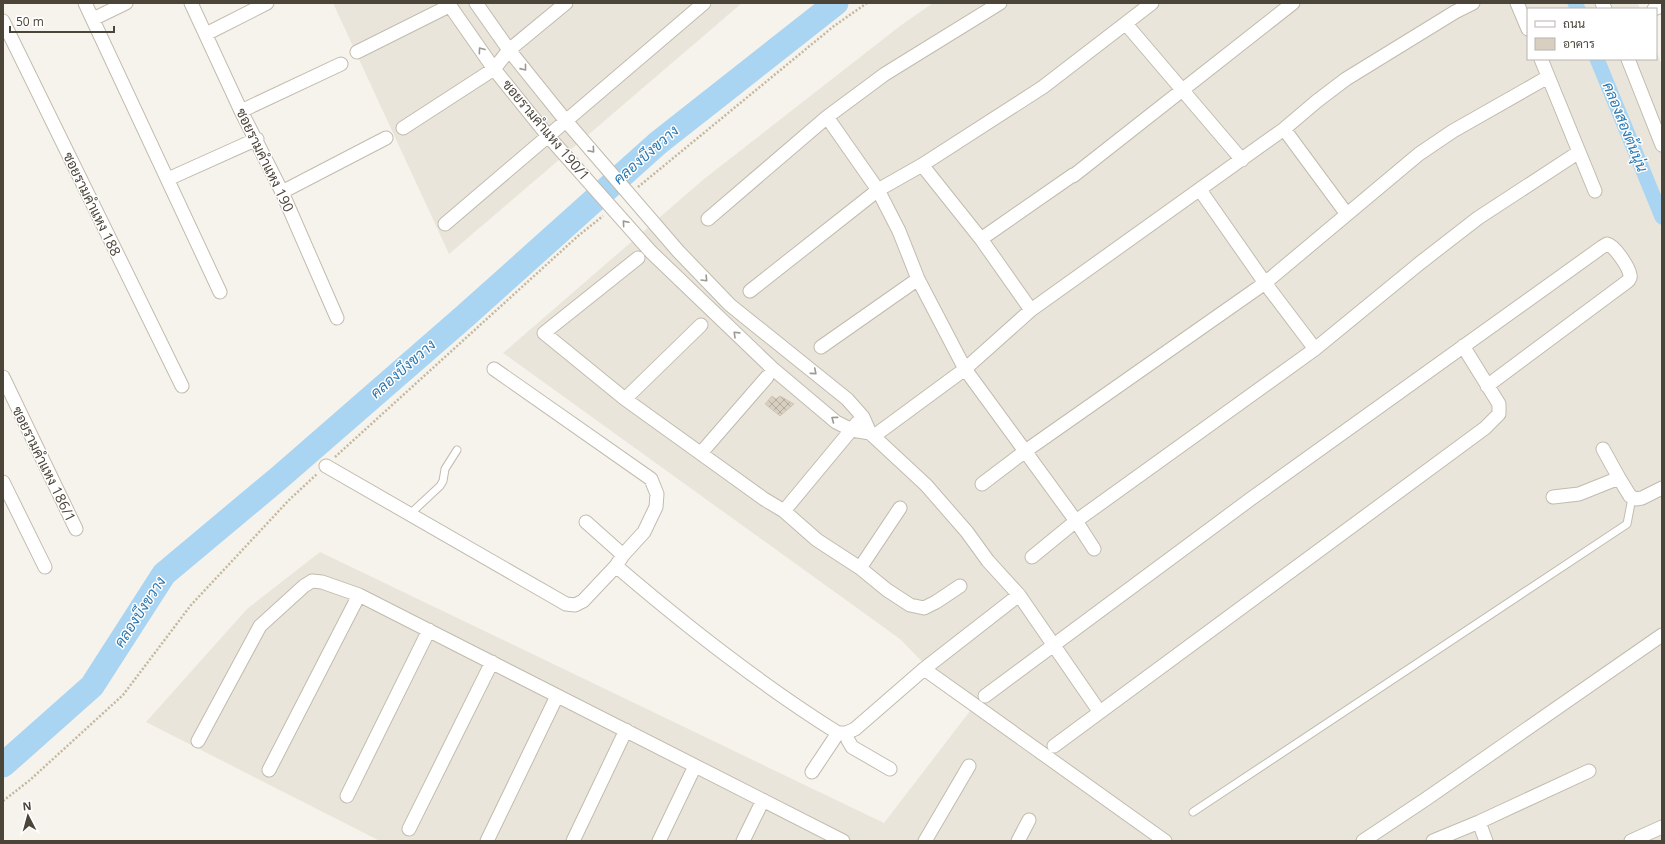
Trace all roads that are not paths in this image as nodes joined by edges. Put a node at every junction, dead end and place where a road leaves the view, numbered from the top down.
1 (85, 3) edge
2 (126, 3) edge
3 (191, 3) edge
4 (267, 3) edge
5 (476, 3) edge
6 (566, 3) edge
7 (704, 3) edge
8 (1000, 3) edge
9 (1152, 3) edge
10 (1293, 3) edge
11 (1473, 3) edge
12 (1517, 3) edge
13 (448, 4) edge
14 (92, 19) junction
15 (3, 22) edge
16 (1126, 24) junction
17 (1527, 27) edge
18 (206, 34) junction
19 (509, 50) junction
20 (357, 52) dead end
21 (1541, 60) edge
22 (1628, 60) edge
23 (342, 64) dead end
24 (494, 68) junction
25 (1548, 76) junction
26 (1182, 89) junction
27 (241, 111) junction
28 (827, 117) junction
29 (566, 121) junction
30 (403, 128) dead end
31 (1284, 130) junction
32 (548, 136) junction
33 (386, 138) dead end
34 (257, 139) junction
35 (1662, 145) edge
36 (1579, 152) junction
37 (1242, 160) junction
38 (922, 165) junction
39 (168, 179) junction
40 (878, 190) junction
41 (1200, 190) junction
42 (1595, 191) dead end
43 (282, 192) junction
44 (1346, 213) junction
45 (708, 219) dead end
46 (445, 224) dead end
47 (981, 239) junction
48 (678, 251) junction
49 (638, 258) dead end
50 (661, 262) junction
51 (918, 279) junction
52 (1265, 283) junction
53 (750, 291) dead end
54 (220, 292) dead end
55 (1030, 310) junction
56 (337, 318) dead end
57 (701, 325) dead end
58 (1463, 346) junction
59 (821, 347) dead end
60 (1315, 349) junction
61 (795, 356) junction
62 (494, 369) dead end
63 (965, 369) junction
64 (773, 375) junction
65 (3, 377) edge
66 (182, 386) dead end
67 (1487, 386) junction
68 (625, 399) junction
69 (863, 417) junction
70 (852, 430) junction
71 (872, 434) junction
72 (1603, 449) dead end
73 (457, 450) dead end
74 (1024, 452) junction
75 (701, 453) junction
76 (326, 466) road end
77 (1619, 478) junction
78 (3, 482) edge
79 (982, 484) dead end
80 (1662, 488) edge
81 (1553, 497) dead end
82 (1632, 498) junction
83 (900, 508) dead end
84 (784, 511) junction
85 (410, 514) junction
86 (1076, 521) junction
87 (586, 522) dead end
88 (76, 530) dead end
89 (1094, 549) dead end
90 (1032, 557) dead end
91 (620, 560) junction
92 (45, 567) dead end
93 (860, 568) junction
94 (960, 586) dead end
95 (359, 595) junction
96 (1019, 595) junction
97 (429, 630) junction
98 (1662, 635) edge
99 (1053, 645) junction
100 (492, 662) junction
101 (924, 669) junction
102 (557, 696) junction
103 (985, 696) dead end
104 (1099, 711) junction
105 (626, 730) junction
106 (842, 733) junction
107 (198, 741) dead end
108 (1054, 746) dead end
109 (695, 766) junction
110 (969, 766) dead end
111 (890, 768) dead end
112 (269, 770) dead end
113 (1589, 771) dead end
114 (812, 772) dead end
115 (347, 796) dead end
116 (764, 800) junction
117 (1193, 812) dead end
118 (1029, 820) dead end
119 (1479, 822) junction
120 (1662, 828) edge
121 (410, 829) dead end
122 (824, 837) edge
123 (487, 841) edge
124 (573, 841) edge
125 (659, 841) edge
126 (743, 841) edge
127 (843, 841) edge
128 (925, 841) edge
129 (1018, 841) edge
130 (1165, 841) edge
131 (1363, 841) edge
132 (1433, 841) edge
133 (1486, 841) edge
134 (1631, 841) edge

1 - 14 street
2 - 14 street
3 - 18 street, ซอยรามคำแหง 190
4 - 18 street
5 - 19 street, ซอยรามคำแหง 190/1
6 - 19 street
7 - 29 street
8 - 28 street
9 - 16 street
10 - 26 street
11 - 31 street
12 - 17 street
13 - 20 street
24 -> 13 street, ซอยรามคำแหง 190/1
14 - 39 street
15 - 66 street, ซอยรามคำแหง 188
16 - 26 street
16 - 38 street
18 - 27 street, ซอยรามคำแหง 190
19 - 24 street
19 -> 29 street, ซอยรามคำแหง 190/1
21 - 25 street
22 - 35 street
23 - 27 street
24 - 30 street
24 - 32 street, ซอยรามคำแหง 190/1
25 - 36 street
25 - 44 street
26 - 37 street
26 - 47 street
27 - 34 street, ซอยรามคำแหง 190
28 - 40 street
28 - 45 street
29 - 32 street
29 -> 48 street, ซอยรามคำแหง 190/1
31 - 37 street
31 - 44 street
32 - 46 street
50 -> 32 street, ซอยรามคำแหง 190/1
33 - 43 street
34 - 39 street
34 - 43 street, ซอยรามคำแหง 190
36 - 42 street
36 - 60 street
37 - 41 street
38 - 40 street
38 - 47 street
39 - 54 street
40 - 51 street
40 - 53 street
41 - 52 street
41 - 55 street
43 - 56 street, ซอยรามคำแหง 190
44 - 52 street
47 - 55 street
48 - 50 street
48 -> 61 street, ซอยรามคำแหง 190/1
49 - 68 street
64 -> 50 street, ซอยรามคำแหง 190/1
51 - 59 street
51 - 63 street
52 - 60 street
52 - 74 street
55 - 63 street
57 - 68 street
58 - 67 street
58 - 67 street
58 - 99 street
60 - 86 street
61 - 64 street
61 -> 69 street, ซอยรามคำแหง 190/1
62 - 91 street
63 - 71 street
63 - 74 street
70 -> 64 street, ซอยรามคำแหง 190/1
64 - 75 street
65 - 88 street, ซอยรามคำแหง 186/1
67 - 104 street
68 - 75 street
69 - 70 street
69 - 71 street, ซอยรามคำแหง 190/1
70 - 71 street, ซอยรามคำแหง 190/1
70 - 84 street
71 - 96 street
72 - 77 street
73 - 85 lane
74 - 79 street
74 - 86 street
75 - 84 street
76 - 85 street
77 - 81 street
77 - 82 street
78 - 92 street
80 - 82 street
82 - 117 lane
83 - 93 street
84 - 93 street
85 - 91 street
86 - 89 street
86 - 90 street
87 - 91 street
91 - 106 street
93 - 94 street
95 - 97 street
95 - 107 street
95 - 112 street
96 - 99 street
96 - 101 street
97 - 100 street
97 - 115 street
98 - 131 street
99 - 103 street
99 - 104 street
100 - 102 street
100 - 121 street
101 - 106 street
101 - 130 street
102 - 105 street
102 - 123 street
104 - 108 street
105 - 109 street
105 - 124 street
106 - 111 street
106 - 114 street
109 - 116 street
109 - 125 street
110 - 128 street
113 - 119 street
116 - 122 street
116 - 126 street
118 - 129 street
119 - 132 street
119 - 133 street
120 - 134 street
122 - 127 street

